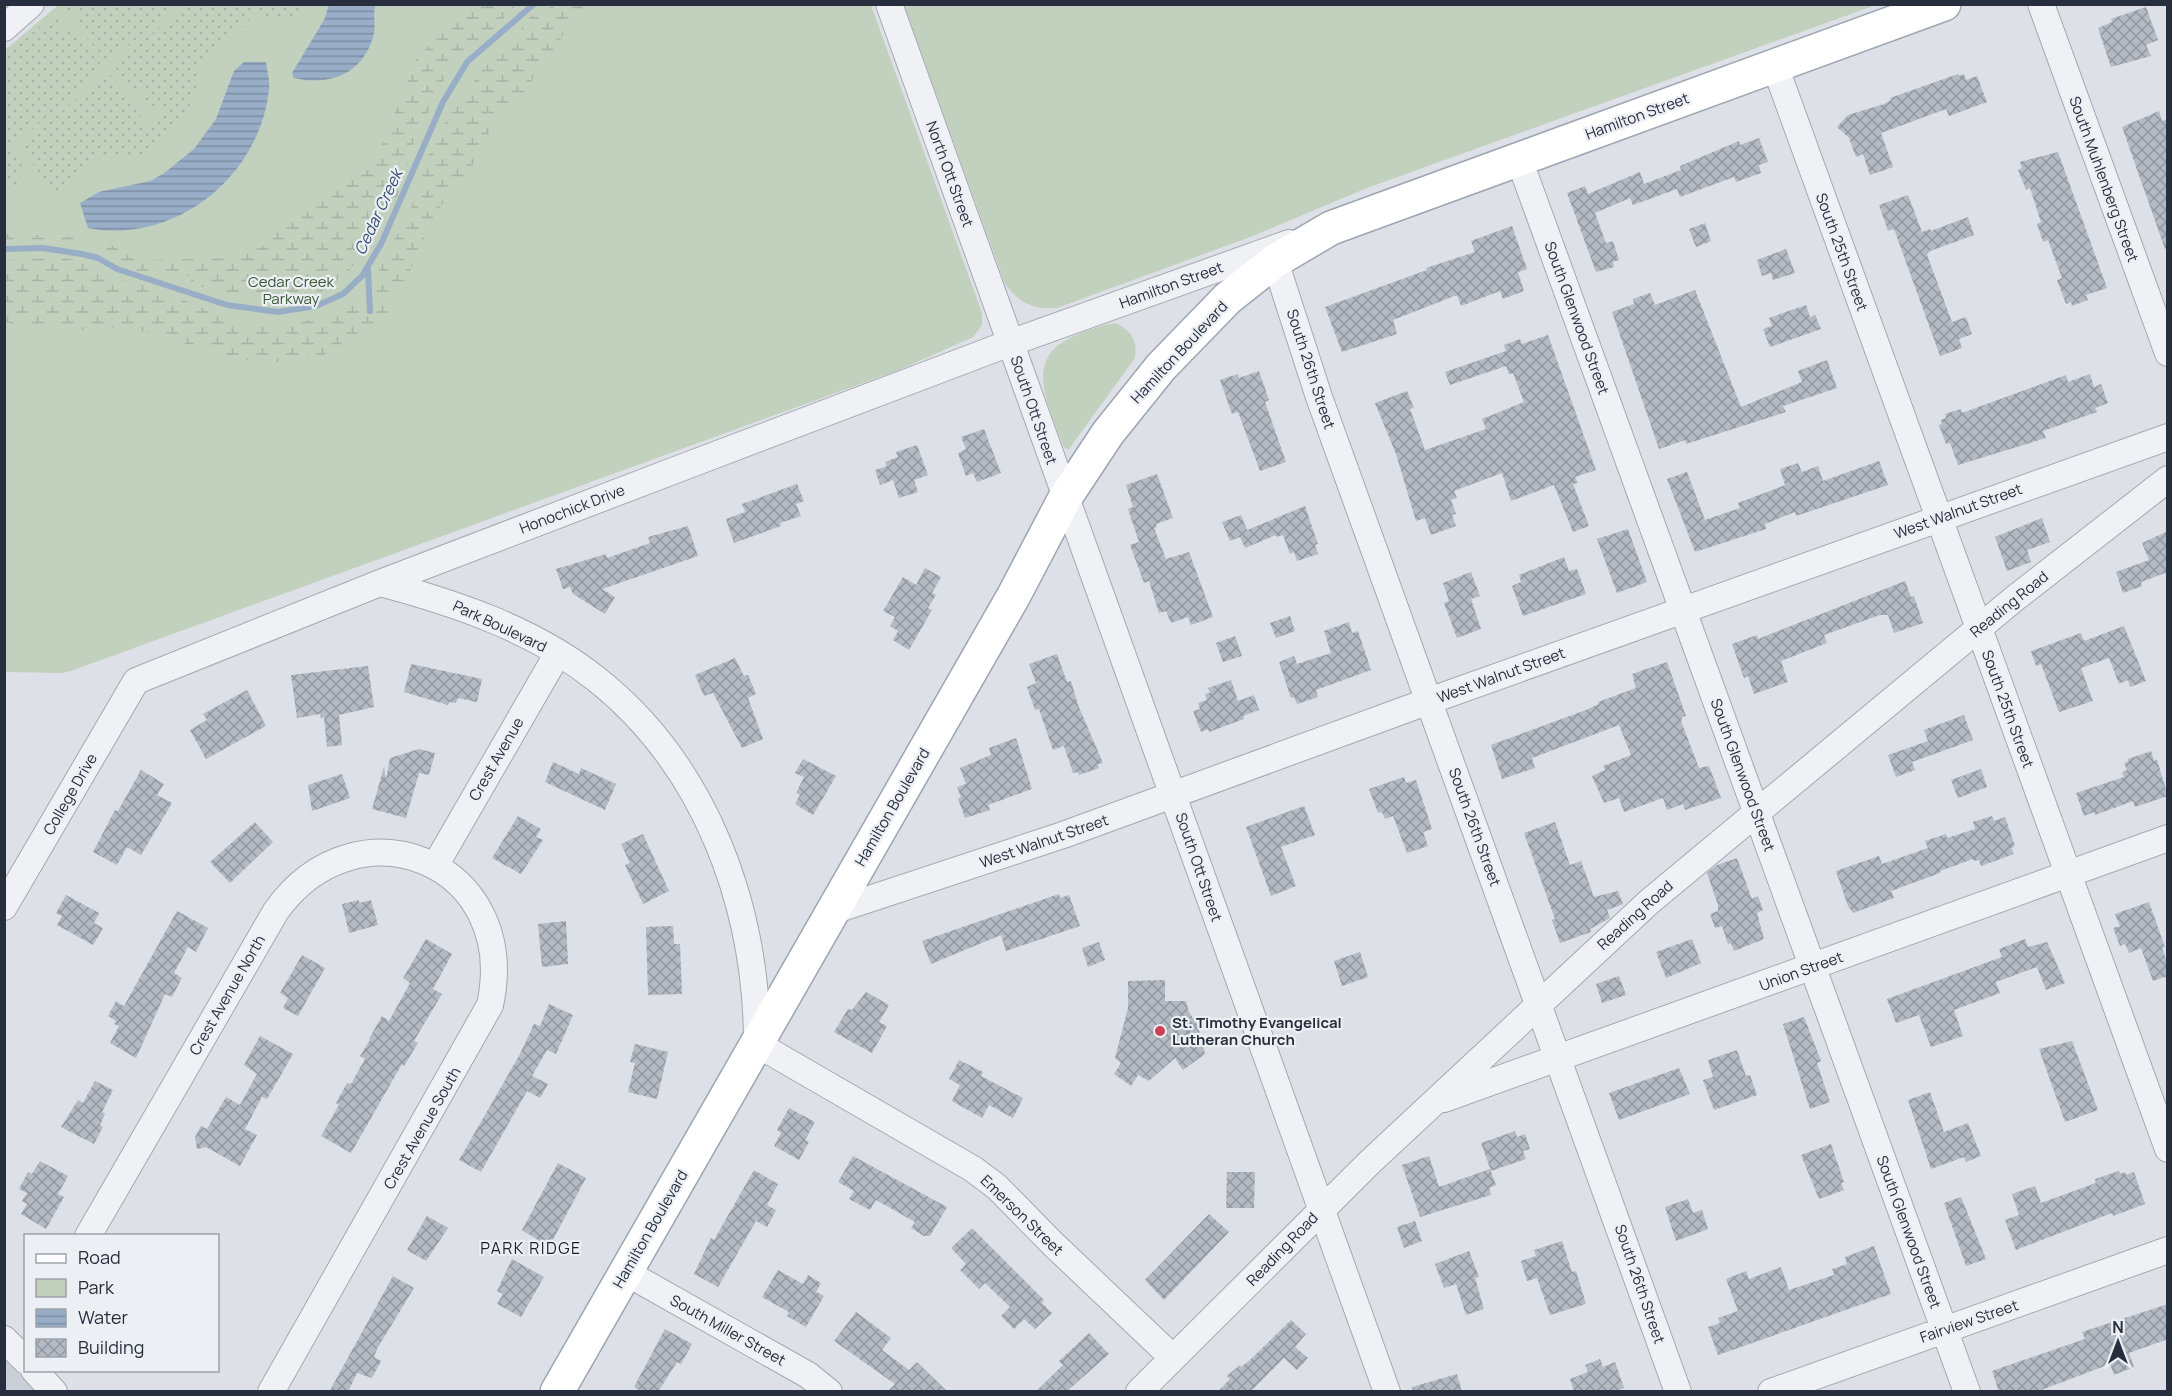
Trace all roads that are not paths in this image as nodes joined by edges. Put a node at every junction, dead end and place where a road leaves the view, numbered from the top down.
1 (889, 4) edge
2 (1944, 4) edge
3 (2041, 4) edge
4 (28, 6) edge
5 (4, 28) edge
6 (1775, 66) junction
7 (1519, 159) junction
8 (1331, 228) junction
9 (1275, 261) junction
10 (1011, 343) junction
11 (2168, 353) edge
12 (2168, 437) edge
13 (2168, 479) edge
14 (1065, 498) junction
15 (1939, 518) junction
16 (380, 583) junction
17 (1683, 609) junction
18 (1979, 629) junction
19 (558, 653) junction
20 (136, 681) joint
21 (1429, 701) junction
22 (1173, 795) junction
23 (1757, 812) junction
24 (2168, 838) edge
25 (435, 866) junction
26 (2068, 874) junction
27 (4, 907) edge
28 (833, 911) junction
29 (1813, 967) junction
30 (1539, 1003) junction
31 (757, 1044) junction
32 (1559, 1058) junction
33 (1435, 1102) junction
34 (2168, 1149) edge
35 (1320, 1210) junction
36 (89, 1234) edge
37 (2168, 1250) edge
38 (625, 1272) junction
39 (1945, 1329) junction
40 (1173, 1358) junction
41 (37, 1372) edge
42 (54, 1392) edge
43 (272, 1392) edge
44 (557, 1392) edge
45 (829, 1392) edge
46 (1139, 1392) edge
47 (1387, 1392) edge
48 (1678, 1392) edge
49 (1771, 1392) edge
50 (1967, 1392) edge

1 - 10 street, North Ott Street
2 - 6 main road, Hamilton Street
3 - 11 street, South Muhlenberg Street
4 - 5 street
6 - 7 main road, Hamilton Street
6 - 15 street, South 25th Street
7 - 8 main road, Hamilton Street
7 - 17 street, South Glenwood Street
8 - 9 main road, Hamilton Street
8 - 10 street, Hamilton Street
9 - 14 main road, Hamilton Boulevard
9 - 21 street, South 26th Street
10 - 14 street, South Ott Street
10 - 16 street, Honochick Drive
12 - 15 street, West Walnut Street
13 - 18 street, Reading Road
14 - 22 street, South Ott Street
14 - 28 main road, Hamilton Boulevard
15 - 17 street, West Walnut Street
15 - 18 street, South 25th Street
16 - 19 street, Park Boulevard
16 - 20 street, Honochick Drive
17 - 21 street, West Walnut Street
17 - 23 street, South Glenwood Street
18 - 23 street, Reading Road
18 - 26 street, South 25th Street
19 - 25 street, Crest Avenue
19 - 31 street, Park Boulevard
20 - 27 street, College Drive
21 - 22 street, West Walnut Street
21 - 30 street, South 26th Street
22 - 28 street, West Walnut Street
22 - 35 street, South Ott Street
23 - 29 street, South Glenwood Street
23 - 30 street, Reading Road
24 - 26 street, Union Street
25 - 36 street, Crest Avenue North
25 - 43 street, Crest Avenue South
26 - 29 street, Union Street
26 - 34 street, South 25th Street
28 - 31 main road, Hamilton Boulevard
29 - 32 street, Union Street
29 - 39 street, South Glenwood Street
30 - 32 street, South 26th Street
30 - 33 street, Reading Road
31 - 38 main road, Hamilton Boulevard
31 - 40 street, Emerson Street
32 - 33 street, Union Street
32 - 48 street, South 26th Street
33 - 35 street, Reading Road
35 - 40 street, Reading Road
35 - 47 street, South Ott Street
37 - 39 street, Fairview Street
38 - 44 main road, Hamilton Boulevard
38 - 45 street, South Miller Street
39 - 49 street, Fairview Street
39 - 50 street, South Glenwood Street
40 - 46 street, Reading Road
41 - 42 street

